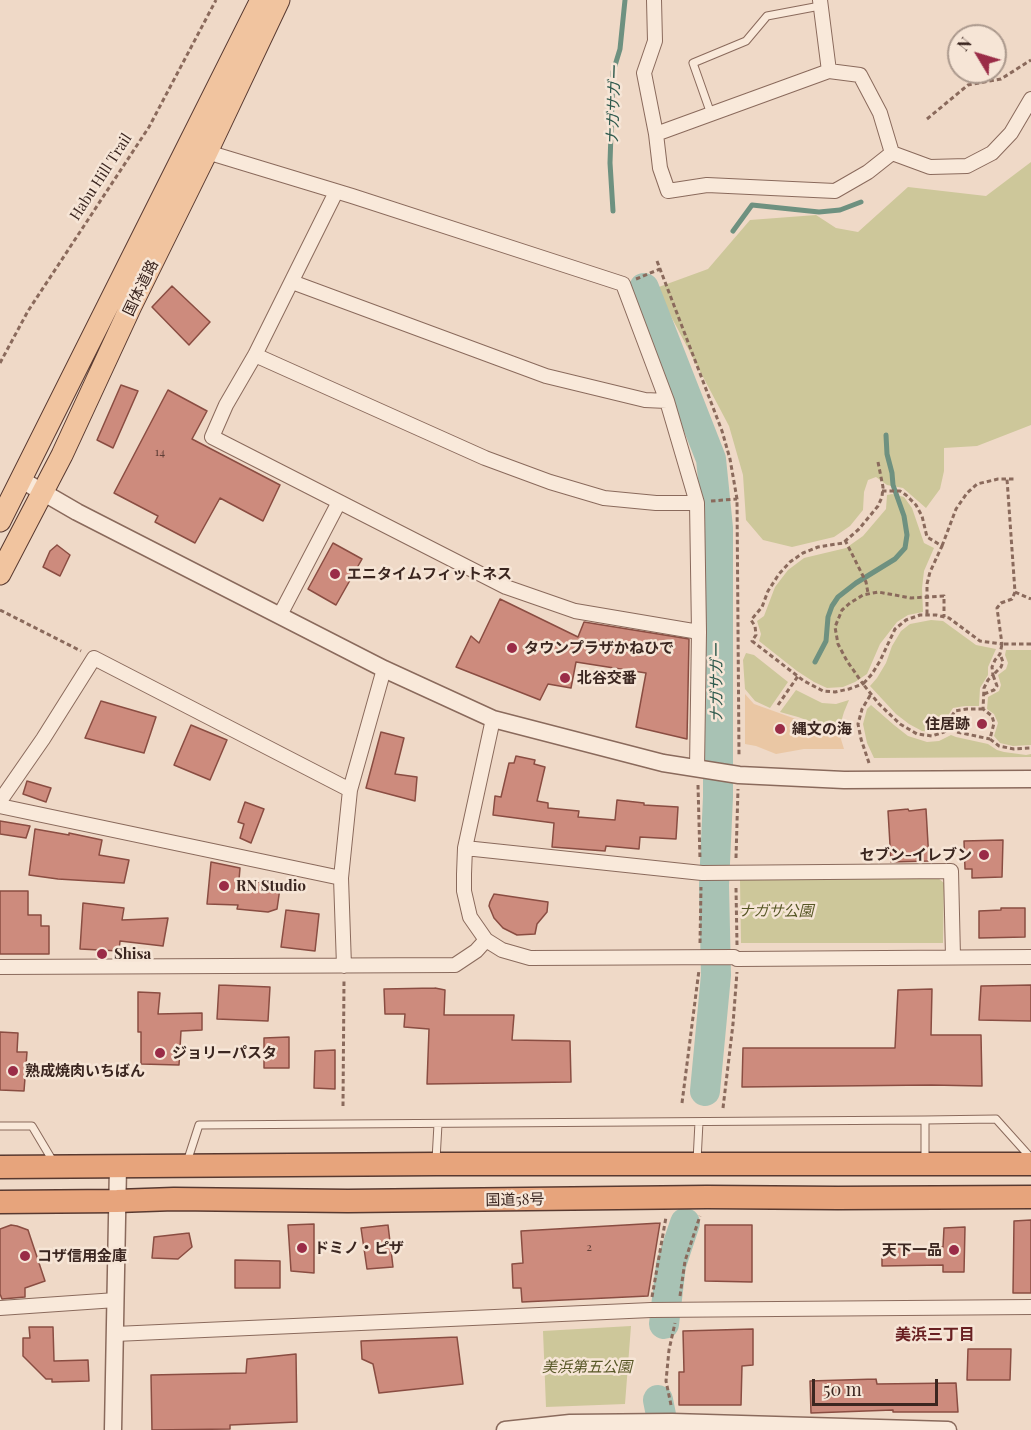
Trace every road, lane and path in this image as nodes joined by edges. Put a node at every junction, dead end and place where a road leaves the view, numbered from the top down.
1 (216, 0) edge
2 (261, 0) edge
3 (279, 0) edge
4 (654, 0) edge
5 (820, 3) edge
6 (1031, 60) edge
7 (829, 71) junction
8 (1031, 99) edge
9 (711, 114) junction
10 (927, 119) dead end
11 (656, 134) junction
12 (207, 152) junction
13 (892, 153) junction
14 (336, 192) junction
15 (657, 261) dead end
16 (660, 269) junction
17 (292, 282) junction
18 (623, 284) junction
19 (255, 355) junction
20 (0, 363) edge
21 (667, 401) junction
22 (878, 462) dead end
23 (20, 479) junction
24 (1007, 479) junction
25 (1014, 479) dead end
26 (43, 491) junction
27 (882, 491) junction
28 (736, 499) junction
29 (339, 502) junction
30 (703, 502) junction
31 (0, 521) edge
32 (846, 540) junction
33 (942, 546) junction
34 (0, 574) edge
35 (1015, 592) junction
36 (868, 594) junction
37 (926, 596) junction
38 (1031, 598) edge
39 (0, 610) edge
40 (280, 615) junction
41 (927, 615) junction
42 (944, 617) junction
43 (699, 632) junction
44 (1002, 644) junction
45 (1031, 644) edge
46 (1000, 654) junction
47 (94, 658) junction
48 (384, 669) junction
49 (993, 675) junction
50 (798, 676) junction
51 (864, 684) junction
52 (871, 694) junction
53 (984, 694) junction
54 (778, 705) dead end
55 (983, 710) junction
56 (493, 718) junction
57 (952, 727) junction
58 (990, 739) junction
59 (1031, 748) edge
60 (739, 756) dead end
61 (869, 763) dead end
62 (698, 768) junction
63 (1031, 779) edge
64 (350, 790) junction
65 (0, 801) edge
66 (0, 806) edge
67 (465, 849) junction
68 (701, 873) junction
69 (341, 878) junction
70 (486, 940) junction
71 (953, 957) junction
72 (1031, 957) edge
73 (701, 958) junction
74 (344, 966) junction
75 (0, 967) edge
76 (682, 1103) dead end
77 (343, 1106) dead end
78 (925, 1120) junction
79 (699, 1122) junction
80 (438, 1124) junction
81 (0, 1126) edge
82 (1031, 1158) edge
83 (436, 1164) junction
84 (1031, 1164) edge
85 (696, 1165) junction
86 (924, 1165) junction
87 (118, 1166) junction
88 (187, 1166) junction
89 (0, 1167) edge
90 (57, 1168) junction
91 (669, 1197) junction
92 (1031, 1197) edge
93 (117, 1201) junction
94 (0, 1202) edge
95 (116, 1300) junction
96 (1031, 1307) edge
97 (0, 1308) edge
98 (651, 1310) junction
99 (115, 1334) junction
100 (113, 1430) edge
101 (505, 1430) edge
102 (948, 1430) edge

1 - 20 path, Habu Hill Trail
2 - 23 main road, 国体道路
3 - 12 main road, 国体道路
4 - 11 street
5 - 7 street
5 - 9 lane
6 - 10 path
7 - 9 street
7 - 13 street
8 - 13 street
9 - 11 street
11 - 13 street
12 - 14 street
12 - 26 main road, 国体道路
14 - 17 street
14 - 18 street
15 - 16 path
16 - 18 path
16 - 28 path
17 - 19 street
17 - 21 street
18 - 21 street
19 - 29 street
19 - 30 street
21 - 30 street
22 - 27 path
23 - 26 street
23 - 31 main road, 国体道路
24 - 25 path
24 - 33 path
24 - 35 path
26 - 34 main road, 国体道路
26 - 40 street
27 - 32 path
27 - 33 path
28 - 30 path
28 - 60 path
29 - 40 street
29 - 43 street
30 - 43 street
32 - 36 path
32 - 50 path
33 - 37 path
35 - 38 path
35 - 44 path
36 - 37 path
36 - 51 path
37 - 41 path
37 - 42 path
39 - 47 path
40 - 48 street
41 - 42 path
41 - 51 path
42 - 44 path
43 - 62 street
44 - 45 path
44 - 46 path
46 - 49 path
46 - 49 path
47 - 64 street
47 - 65 street
48 - 56 street
48 - 64 street
49 - 53 path
49 - 53 path
50 - 51 path
50 - 54 path
51 - 52 path
52 - 57 path
52 - 61 path
53 - 55 path
55 - 57 path
55 - 58 path
56 - 62 street
56 - 67 street
57 - 58 path
58 - 59 path
62 - 63 street
62 - 68 path
64 - 69 street
66 - 69 street
67 - 68 street
67 - 70 street
68 - 71 street
68 - 73 path
69 - 74 street
70 - 73 street
70 - 74 street
71 - 72 street
71 - 73 street
73 - 76 path
74 - 75 street
74 - 77 path
78 - 79 lane
78 - 82 lane
78 - 86 lane
79 - 80 lane
79 - 85 lane
80 - 83 lane
80 - 88 lane
81 - 90 lane
83 - 85 highway
83 - 88 highway
84 - 86 highway
85 - 86 highway
87 - 88 highway
87 - 90 highway
87 - 93 street
89 - 90 highway
91 - 92 highway, 国道58号
91 - 93 highway, 国道58号
91 - 98 path
93 - 94 highway, 国道58号
93 - 95 street
95 - 97 street
95 - 99 street
96 - 98 street
98 - 99 street
99 - 100 street
101 - 102 street

